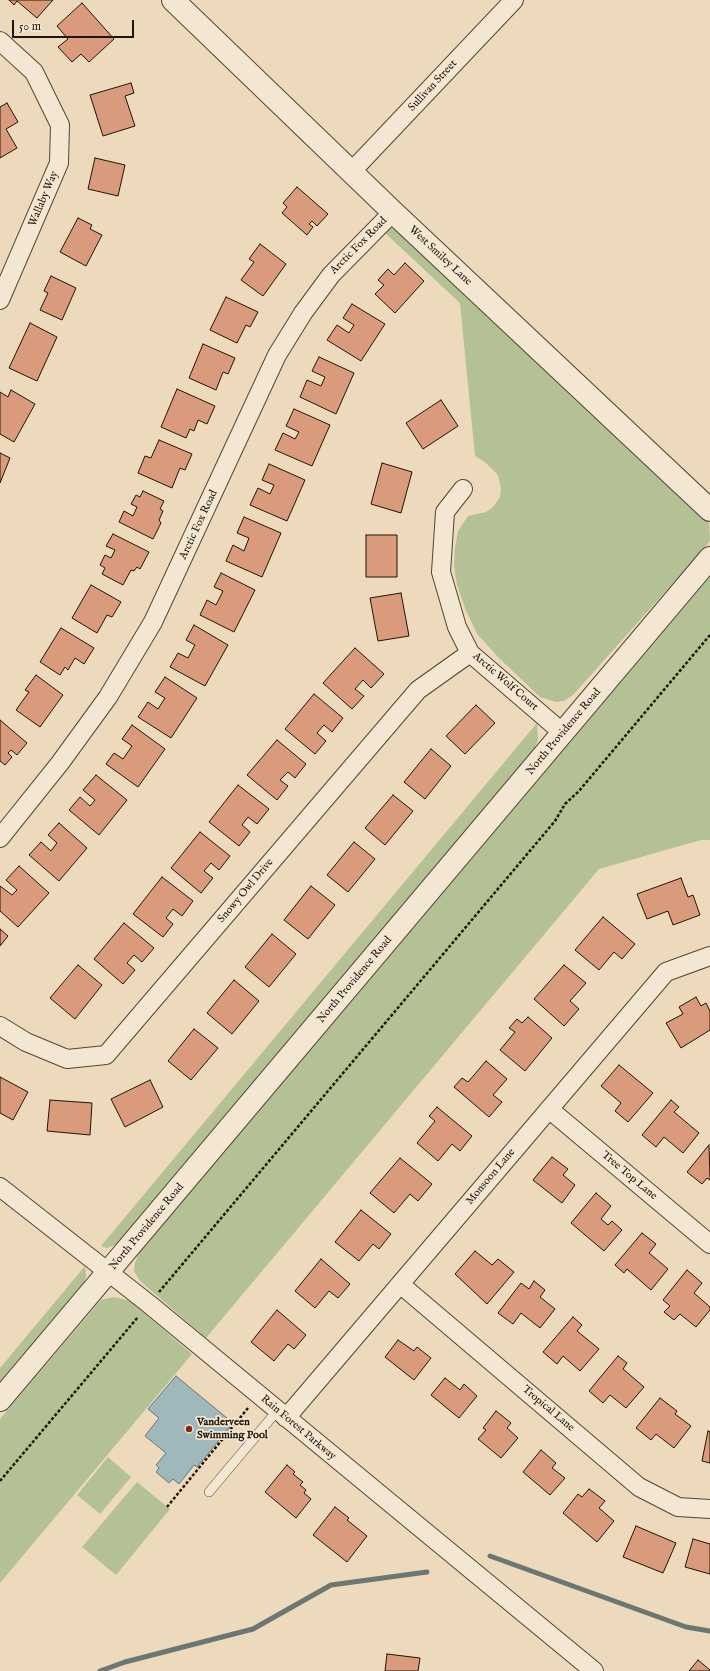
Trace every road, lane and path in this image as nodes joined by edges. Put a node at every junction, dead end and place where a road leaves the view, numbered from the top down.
1 (173, 0) edge
2 (514, 0) edge
3 (0, 41) edge
4 (352, 172) junction
5 (393, 212) junction
6 (0, 300) edge
7 (463, 489) dead end
8 (710, 510) edge
9 (710, 558) edge
10 (710, 635) edge
11 (470, 653) junction
12 (563, 733) junction
13 (0, 838) edge
14 (710, 956) edge
15 (0, 1026) edge
16 (549, 1109) junction
17 (0, 1187) edge
18 (710, 1244) edge
19 (109, 1272) junction
20 (400, 1284) junction
21 (159, 1292) dead end
22 (138, 1316) dead end
23 (0, 1400) edge
24 (249, 1407) dead end
25 (282, 1415) junction
26 (0, 1481) edge
27 (209, 1492) dead end
28 (167, 1507) dead end
29 (710, 1509) edge
30 (594, 1671) edge

1 - 4 street, West Smiley Lane
2 - 4 street, Sullivan Street
3 - 6 street, Wallaby Way
4 - 5 street, West Smiley Lane
5 - 8 street, West Smiley Lane
5 - 13 street, Arctic Fox Road
7 - 11 street, Arctic Wolf Court
9 - 12 street, North Providence Road
10 - 21 path
11 - 12 street, Arctic Wolf Court
11 - 15 street, Snowy Owl Drive
12 - 19 street, North Providence Road
14 - 16 street, Monsoon Lane
16 - 18 street, Tree Top Lane
16 - 20 street, Monsoon Lane
17 - 19 street, Rain Forest Parkway
19 - 23 street, North Providence Road
19 - 25 street, Rain Forest Parkway
20 - 25 street, Monsoon Lane
20 - 29 street, Tropical Lane
22 - 26 path
24 - 28 path
25 - 27 lane
25 - 30 street, Rain Forest Parkway

